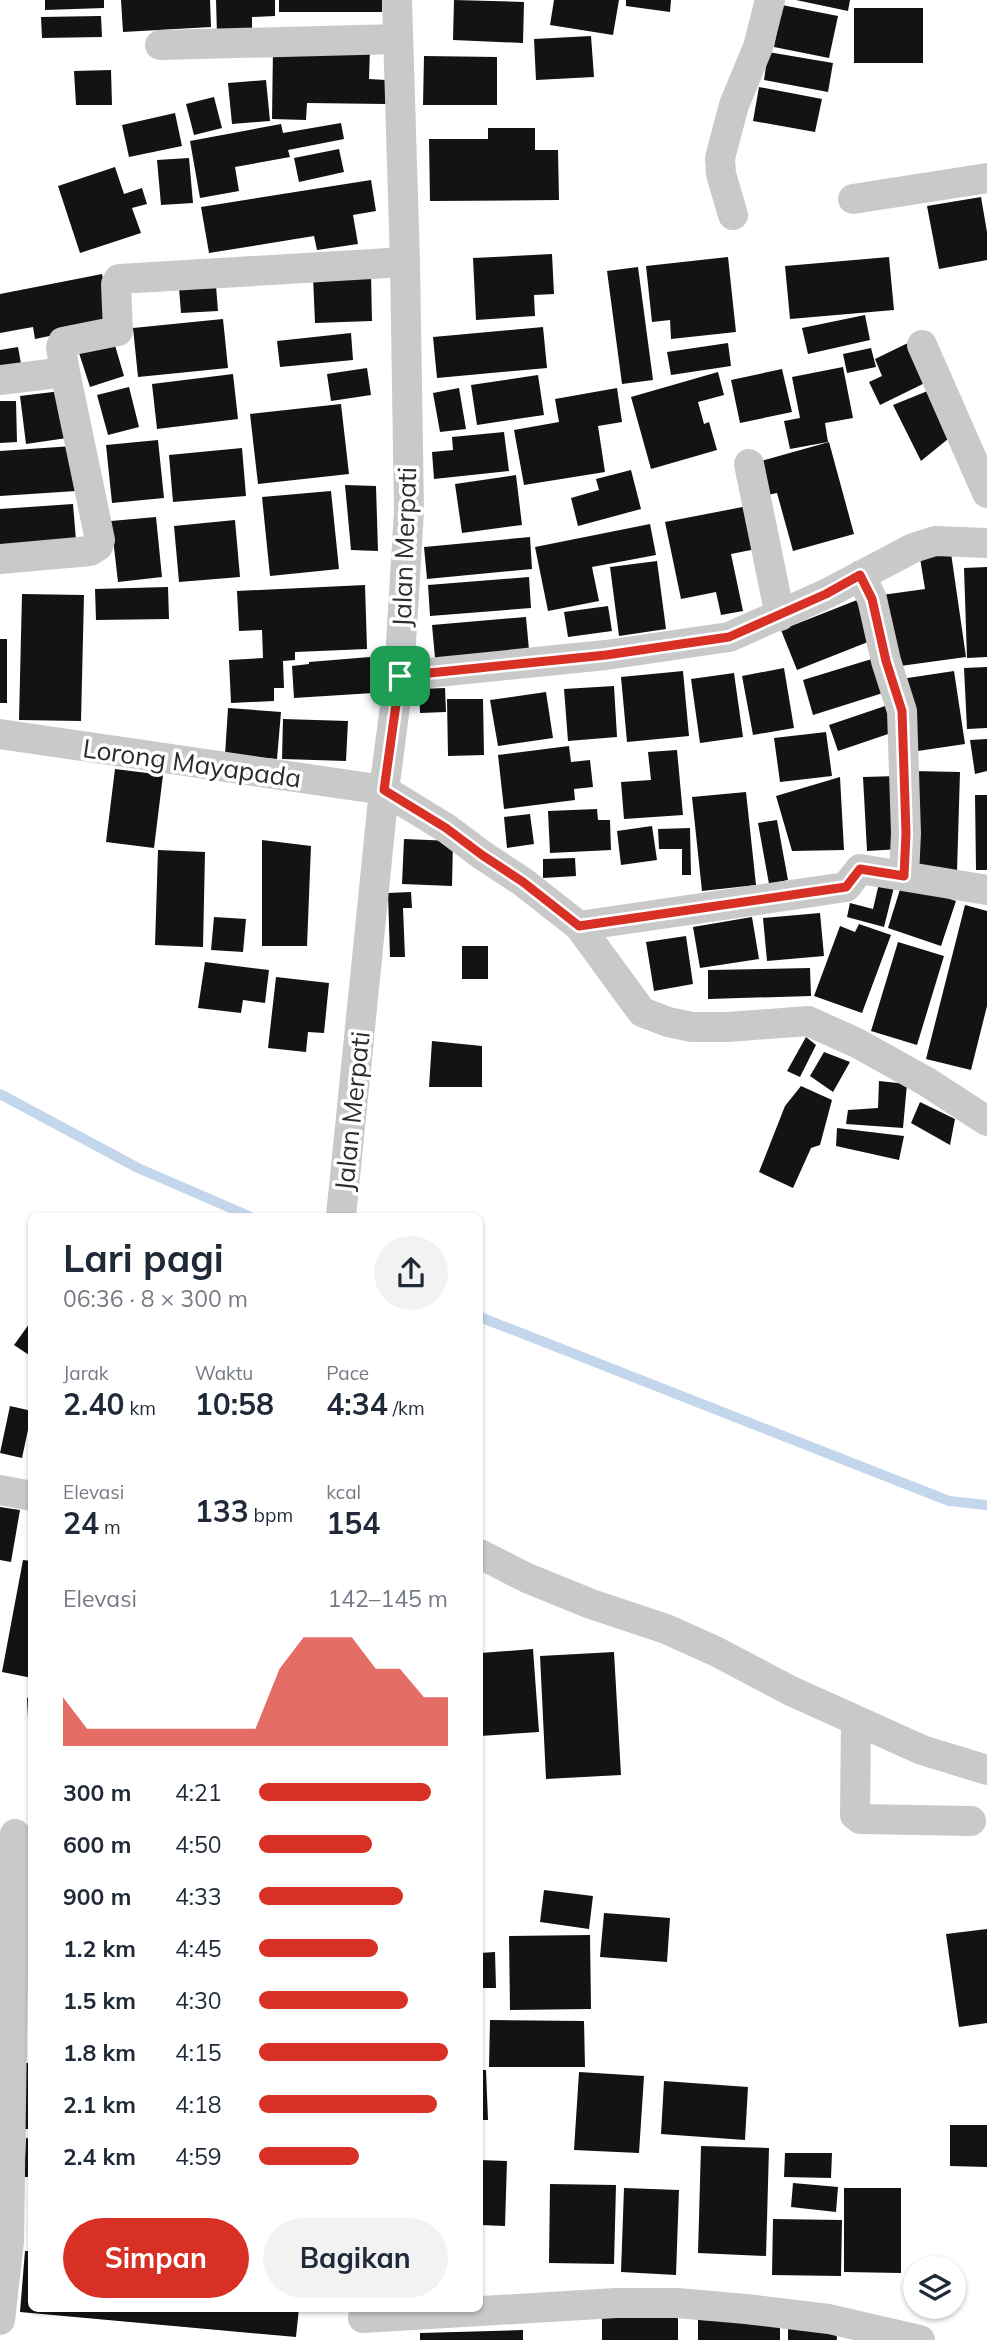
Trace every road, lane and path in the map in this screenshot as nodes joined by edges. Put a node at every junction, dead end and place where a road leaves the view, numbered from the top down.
1 (397, 0) edge
2 (770, 0) edge
3 (398, 39) junction
4 (160, 45) dead end
5 (987, 178) edge
6 (853, 198) dead end
7 (733, 215) dead end
8 (405, 261) junction
9 (922, 345) dead end
10 (65, 372) junction
11 (0, 380) edge
12 (749, 464) dead end
13 (987, 492) edge
14 (987, 543) edge
15 (0, 559) edge
16 (860, 575) junction
17 (780, 616) junction
18 (400, 676) junction
19 (0, 734) edge
20 (384, 790) junction
21 (904, 876) junction
22 (987, 890) edge
23 (579, 926) junction
24 (987, 1121) edge
25 (341, 1213) edge
26 (0, 1490) edge
27 (28, 1495) edge
28 (483, 1556) edge
29 (856, 1721) junction
30 (987, 1770) edge
31 (971, 1821) dead end
32 (15, 1834) edge
33 (22, 2031) edge
34 (20, 2241) edge
35 (0, 2320) edge
36 (363, 2322) edge
37 (920, 2340) edge

1 - 3 street, Jalan Merpati
2 - 7 street
3 - 4 street
3 - 8 street, Jalan Merpati
5 - 6 street
8 - 10 street
8 - 18 street, Jalan Merpati
9 - 13 street
10 - 11 street
10 - 15 street
12 - 17 street
14 - 16 street
16 - 17 street
16 - 21 street
17 - 18 street
18 - 20 street, Jalan Merpati
19 - 20 street, Lorong Mayapada
20 - 23 street
20 - 25 street, Jalan Merpati
21 - 22 street
21 - 23 street
23 - 24 street
26 - 27 street
28 - 29 street
29 - 30 street
29 - 31 street
32 - 33 street
33 - 34 street
34 - 35 street
36 - 37 street

